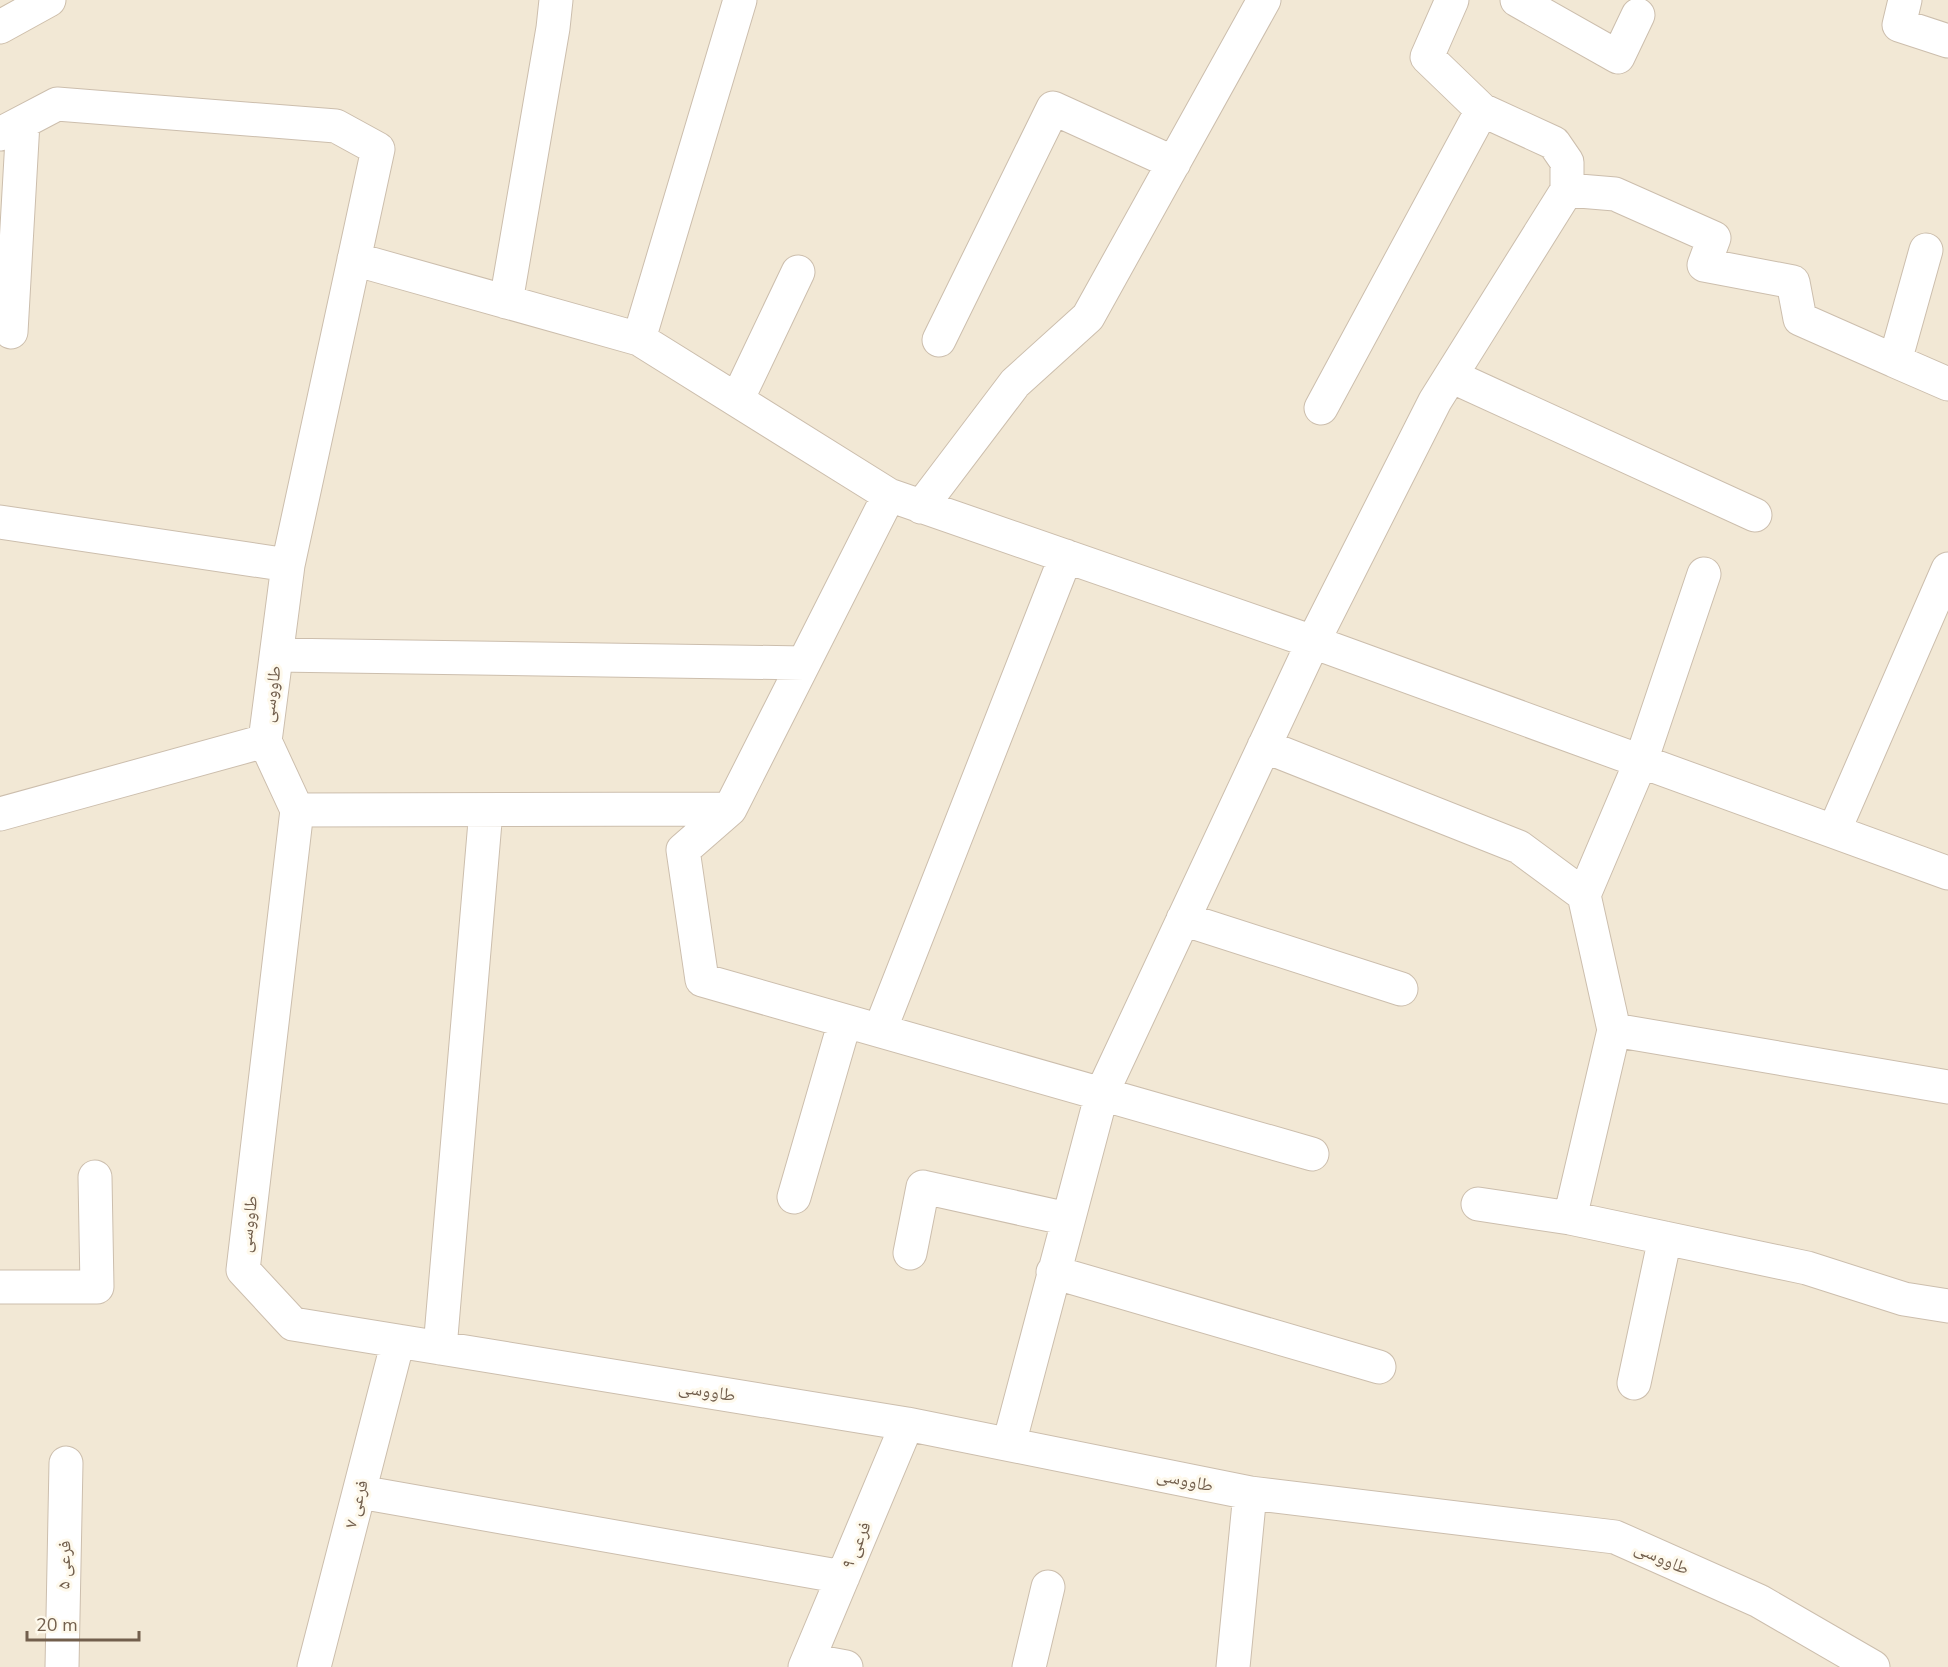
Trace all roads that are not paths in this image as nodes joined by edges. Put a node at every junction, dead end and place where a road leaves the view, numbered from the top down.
1 (49, 0) edge
2 (556, 0) edge
3 (740, 0) edge
4 (1264, 0) edge
5 (1452, 0) edge
6 (1517, 0) edge
7 (1905, 0) edge
8 (1638, 15) dead end
9 (0, 27) edge
10 (1948, 41) edge
11 (1482, 110) junction
12 (11, 128) edge
13 (1174, 163) junction
14 (1567, 190) junction
15 (1926, 250) dead end
16 (354, 259) junction
17 (798, 272) dead end
18 (506, 302) junction
19 (11, 332) dead end
20 (639, 339) junction
21 (939, 340) dead end
22 (1894, 361) junction
23 (1451, 376) junction
24 (1948, 384) edge
25 (737, 400) junction
26 (1321, 408) dead end
27 (889, 495) junction
28 (921, 507) junction
29 (1755, 515) dead end
30 (0, 522) edge
31 (1066, 556) junction
32 (288, 565) junction
33 (1948, 569) edge
34 (1704, 574) dead end
35 (1313, 642) junction
36 (277, 655) junction
37 (804, 663) junction
38 (265, 741) junction
39 (1264, 746) junction
40 (1641, 761) junction
41 (730, 809) junction
42 (297, 810) junction
43 (486, 810) junction
44 (0, 814) edge
45 (1834, 831) junction
46 (1948, 873) edge
47 (1584, 895) junction
48 (1183, 919) junction
49 (1401, 989) dead end
50 (845, 1021) junction
51 (880, 1030) junction
52 (1614, 1030) junction
53 (1948, 1087) edge
54 (1102, 1094) junction
55 (1312, 1154) dead end
56 (95, 1177) dead end
57 (794, 1197) dead end
58 (1478, 1204) dead end
59 (1570, 1218) junction
60 (1068, 1220) junction
61 (1665, 1238) junction
62 (910, 1253) dead end
63 (1053, 1272) junction
64 (0, 1287) edge
65 (1948, 1306) edge
66 (399, 1341) junction
67 (440, 1348) junction
68 (1379, 1367) dead end
69 (1634, 1383) dead end
70 (907, 1424) junction
71 (1009, 1444) junction
72 (66, 1463) dead end
73 (360, 1492) junction
74 (1250, 1493) junction
75 (843, 1577) junction
76 (1048, 1587) dead end
77 (807, 1663) edge
78 (62, 1667) edge
79 (314, 1667) edge
80 (846, 1667) edge
81 (1029, 1667) edge
82 (1233, 1667) edge
83 (1873, 1667) edge

1 - 9 street
2 - 18 street
3 - 20 street
4 - 13 street
5 - 11 street
6 - 8 street
7 - 10 street
11 - 14 street
11 - 26 street
12 - 16 street, طاووسی
12 - 19 street
13 - 21 street
13 - 28 street
14 - 22 street
14 - 23 street
15 - 22 street
16 - 18 street
16 - 32 street, طاووسی
17 - 25 street
18 - 20 street
20 - 25 street
22 - 24 street
23 - 29 street
23 - 35 street
25 - 27 street
27 - 28 street
27 - 37 street
28 - 31 street
30 - 32 street
31 - 35 street
31 - 51 street
32 - 36 street, طاووسی
33 - 45 street
34 - 40 street
35 - 39 street
35 - 40 street
36 - 37 street
36 - 38 street, طاووسی
37 - 41 street
38 - 42 street, طاووسی
38 - 44 street
39 - 47 street
39 - 48 street
40 - 45 street
40 - 47 street
41 - 43 street
41 - 50 street
42 - 43 street
42 - 66 street, طاووسی
43 - 67 street
45 - 46 street
47 - 52 street
48 - 49 street
48 - 54 street
50 - 51 street
50 - 57 street
51 - 54 street
52 - 53 street
52 - 59 street
54 - 55 street
54 - 60 street
56 - 64 street
58 - 59 street
59 - 61 street
60 - 62 street
60 - 63 street
61 - 65 street
61 - 69 street
63 - 68 street
63 - 71 street
66 - 67 street, طاووسی
66 - 73 street, فرعی ۷
67 - 70 street, طاووسی
70 - 71 street, طاووسی
70 - 75 street, فرعی ۹
71 - 74 street, طاووسی
72 - 78 street, فرعی ۵
73 - 75 street
73 - 79 street, فرعی ۷
74 - 82 street
74 - 83 street, طاووسی
75 - 77 street, فرعی ۹
76 - 81 street
77 - 80 street

